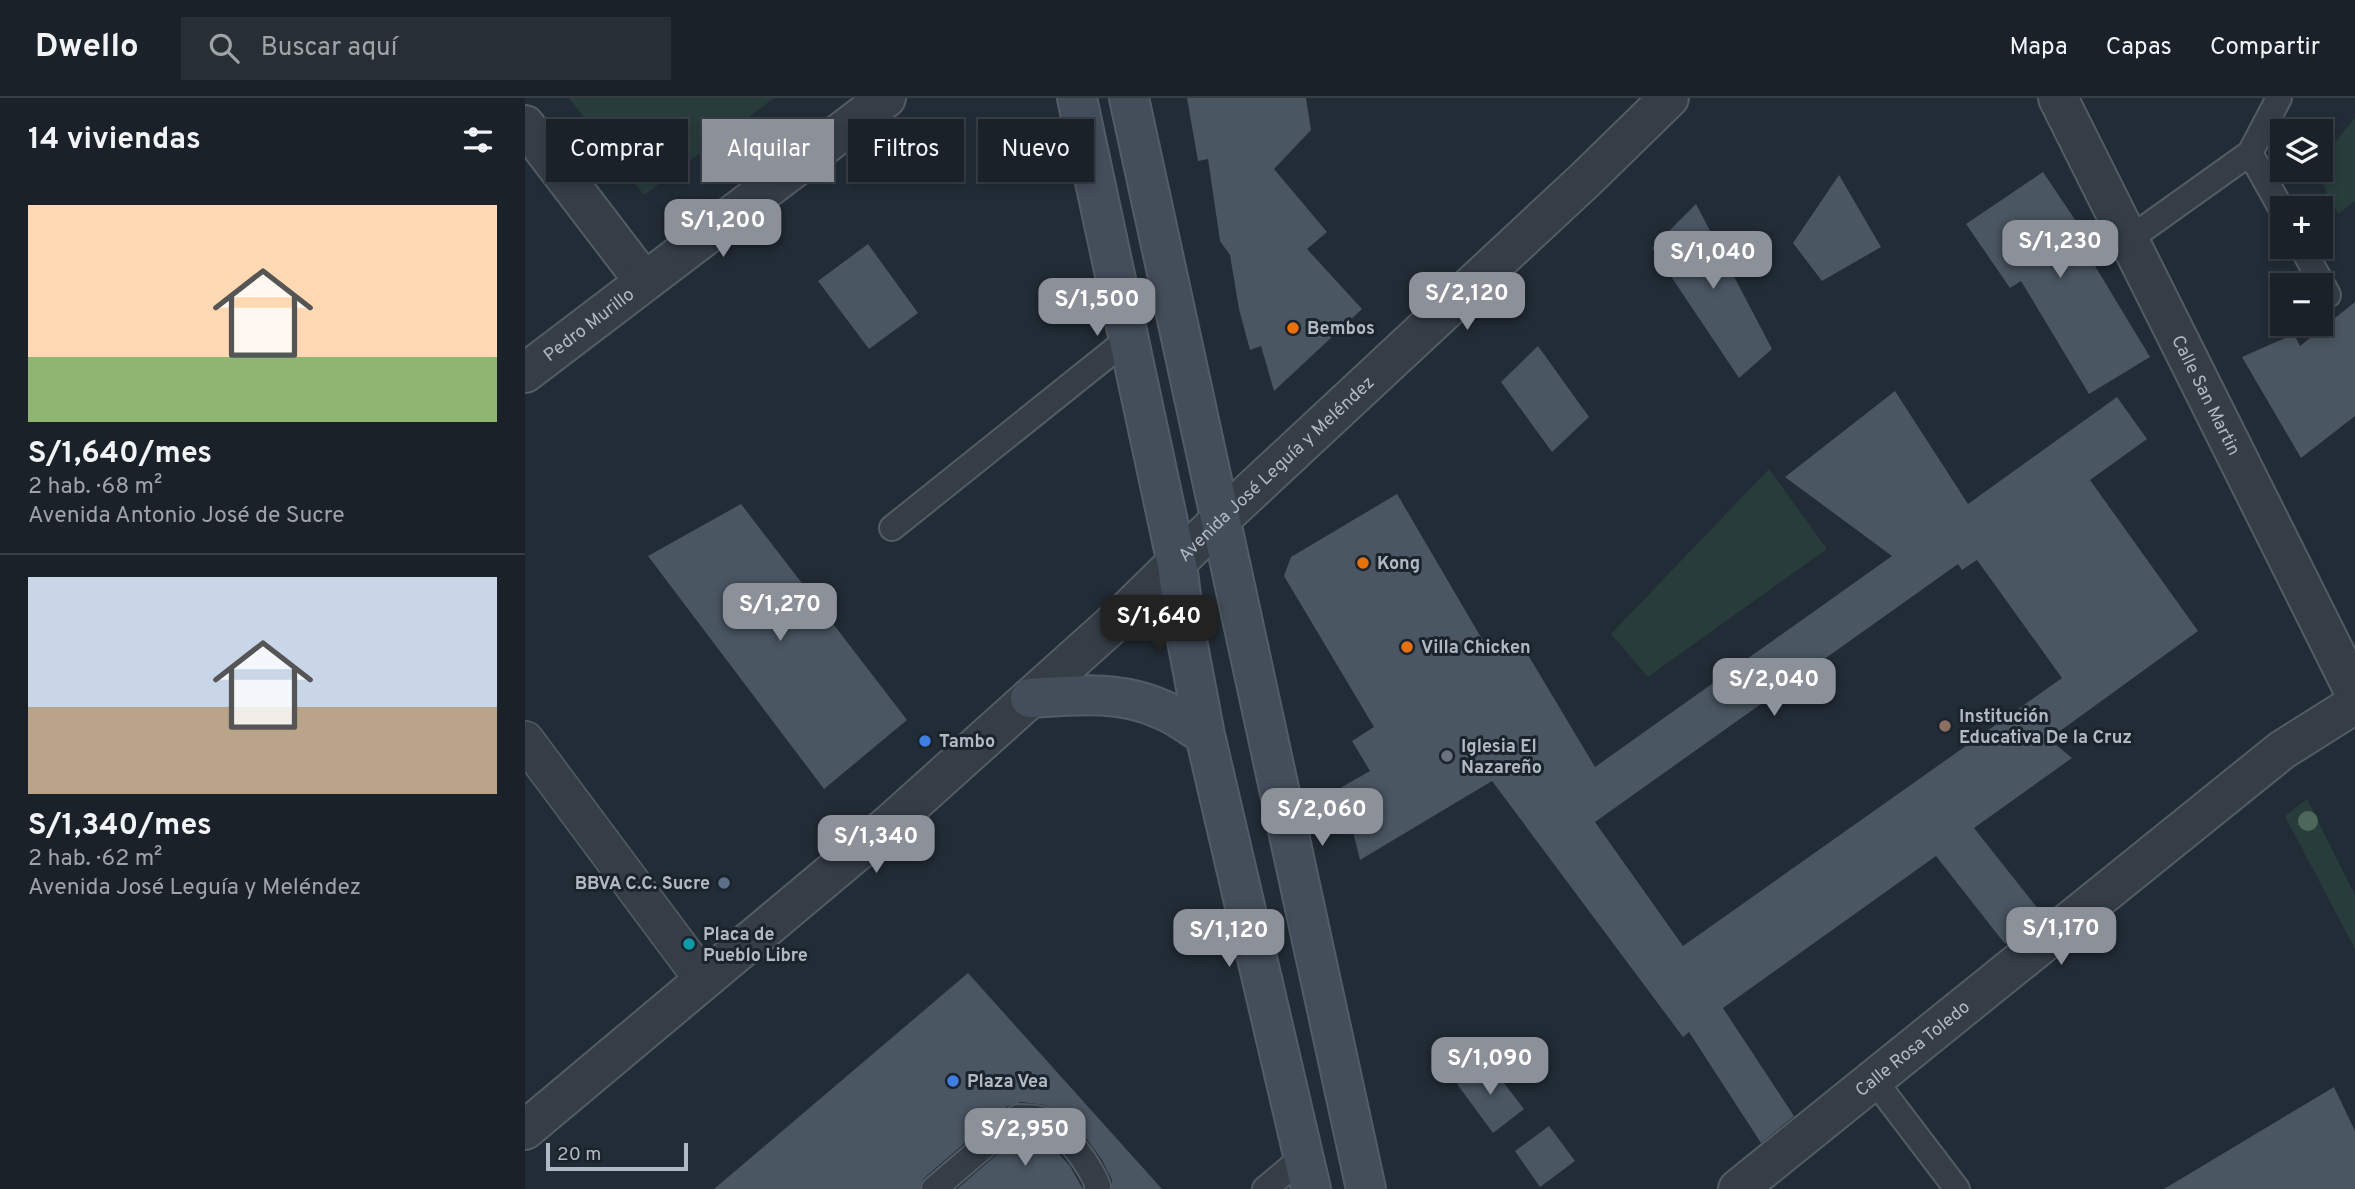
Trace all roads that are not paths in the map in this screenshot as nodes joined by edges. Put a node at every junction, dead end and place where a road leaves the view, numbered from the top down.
1 (886, 98) edge
2 (1077, 98) edge
3 (1129, 98) edge
4 (1669, 98) edge
5 (2058, 98) edge
6 (2279, 98) edge
7 (525, 125) edge
8 (2251, 153) junction
9 (2274, 196) edge
10 (2128, 240) junction
11 (644, 281) junction
12 (1128, 339) junction
13 (525, 373) edge
14 (1221, 519) junction
15 (892, 528) dead end
16 (1177, 564) junction
17 (2355, 693) edge
18 (1030, 698) junction
19 (2355, 704) edge
20 (1205, 735) junction
21 (525, 740) edge
22 (703, 979) junction
23 (1874, 1080) junction
24 (525, 1130) edge
25 (1307, 1173) edge
26 (935, 1189) edge
27 (1097, 1189) edge
28 (1265, 1189) edge
29 (1366, 1189) edge
30 (1738, 1189) edge
31 (1957, 1189) edge

1 - 11 street, Pedro Murillo
2 - 12 main road
3 - 14 main road
4 - 14 street, Avenida José Leguía y Meléndez
5 - 10 street, Calle San Martin
6 - 8 lane
7 - 11 street
8 - 9 lane
8 - 10 lane
10 - 17 street, Calle San Martin
11 - 13 street, Pedro Murillo
12 - 15 lane
12 - 16 main road
14 - 16 street, Avenida José Leguía y Meléndez
14 - 29 main road
16 - 18 street, Avenida José Leguía y Meléndez
16 - 20 main road
18 - 20 main road
18 - 22 street, Avenida José Leguía y Meléndez
19 - 23 street, Calle Rosa Toledo
20 - 25 main road
21 - 22 street
22 - 24 street, Avenida José Leguía y Meléndez
23 - 30 street, Calle Rosa Toledo
23 - 31 lane
25 - 28 lane
26 - 27 lane

